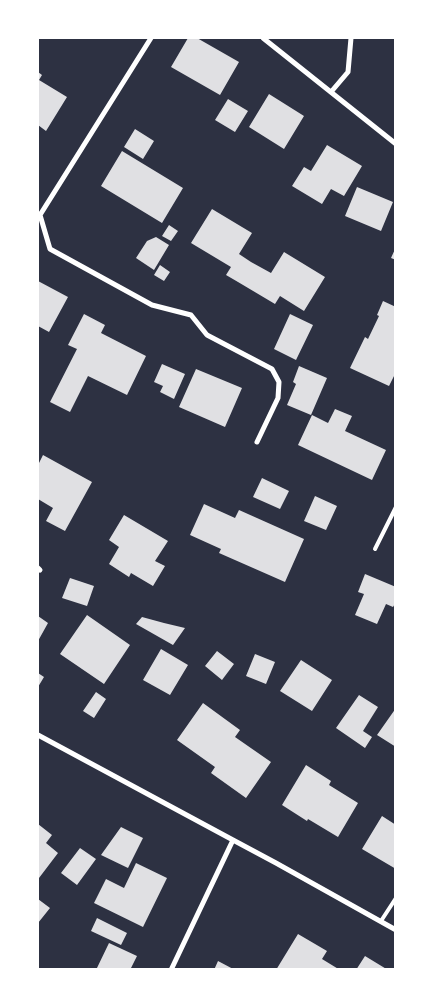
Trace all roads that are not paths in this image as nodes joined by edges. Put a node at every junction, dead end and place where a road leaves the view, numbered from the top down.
1 (150, 38) edge
2 (263, 38) edge
3 (351, 38) edge
4 (331, 92) junction
5 (396, 144) edge
6 (39, 215) edge
7 (257, 442) dead end
8 (396, 506) edge
9 (376, 549) dead end
10 (38, 735) edge
11 (233, 840) junction
12 (396, 898) edge
13 (381, 922) junction
14 (396, 930) edge
15 (171, 970) edge

1 - 6 street
2 - 4 street
3 - 4 street
4 - 5 street
6 - 7 street
8 - 9 lane
10 - 11 street
11 - 13 street
11 - 15 street
12 - 13 lane
13 - 14 street

